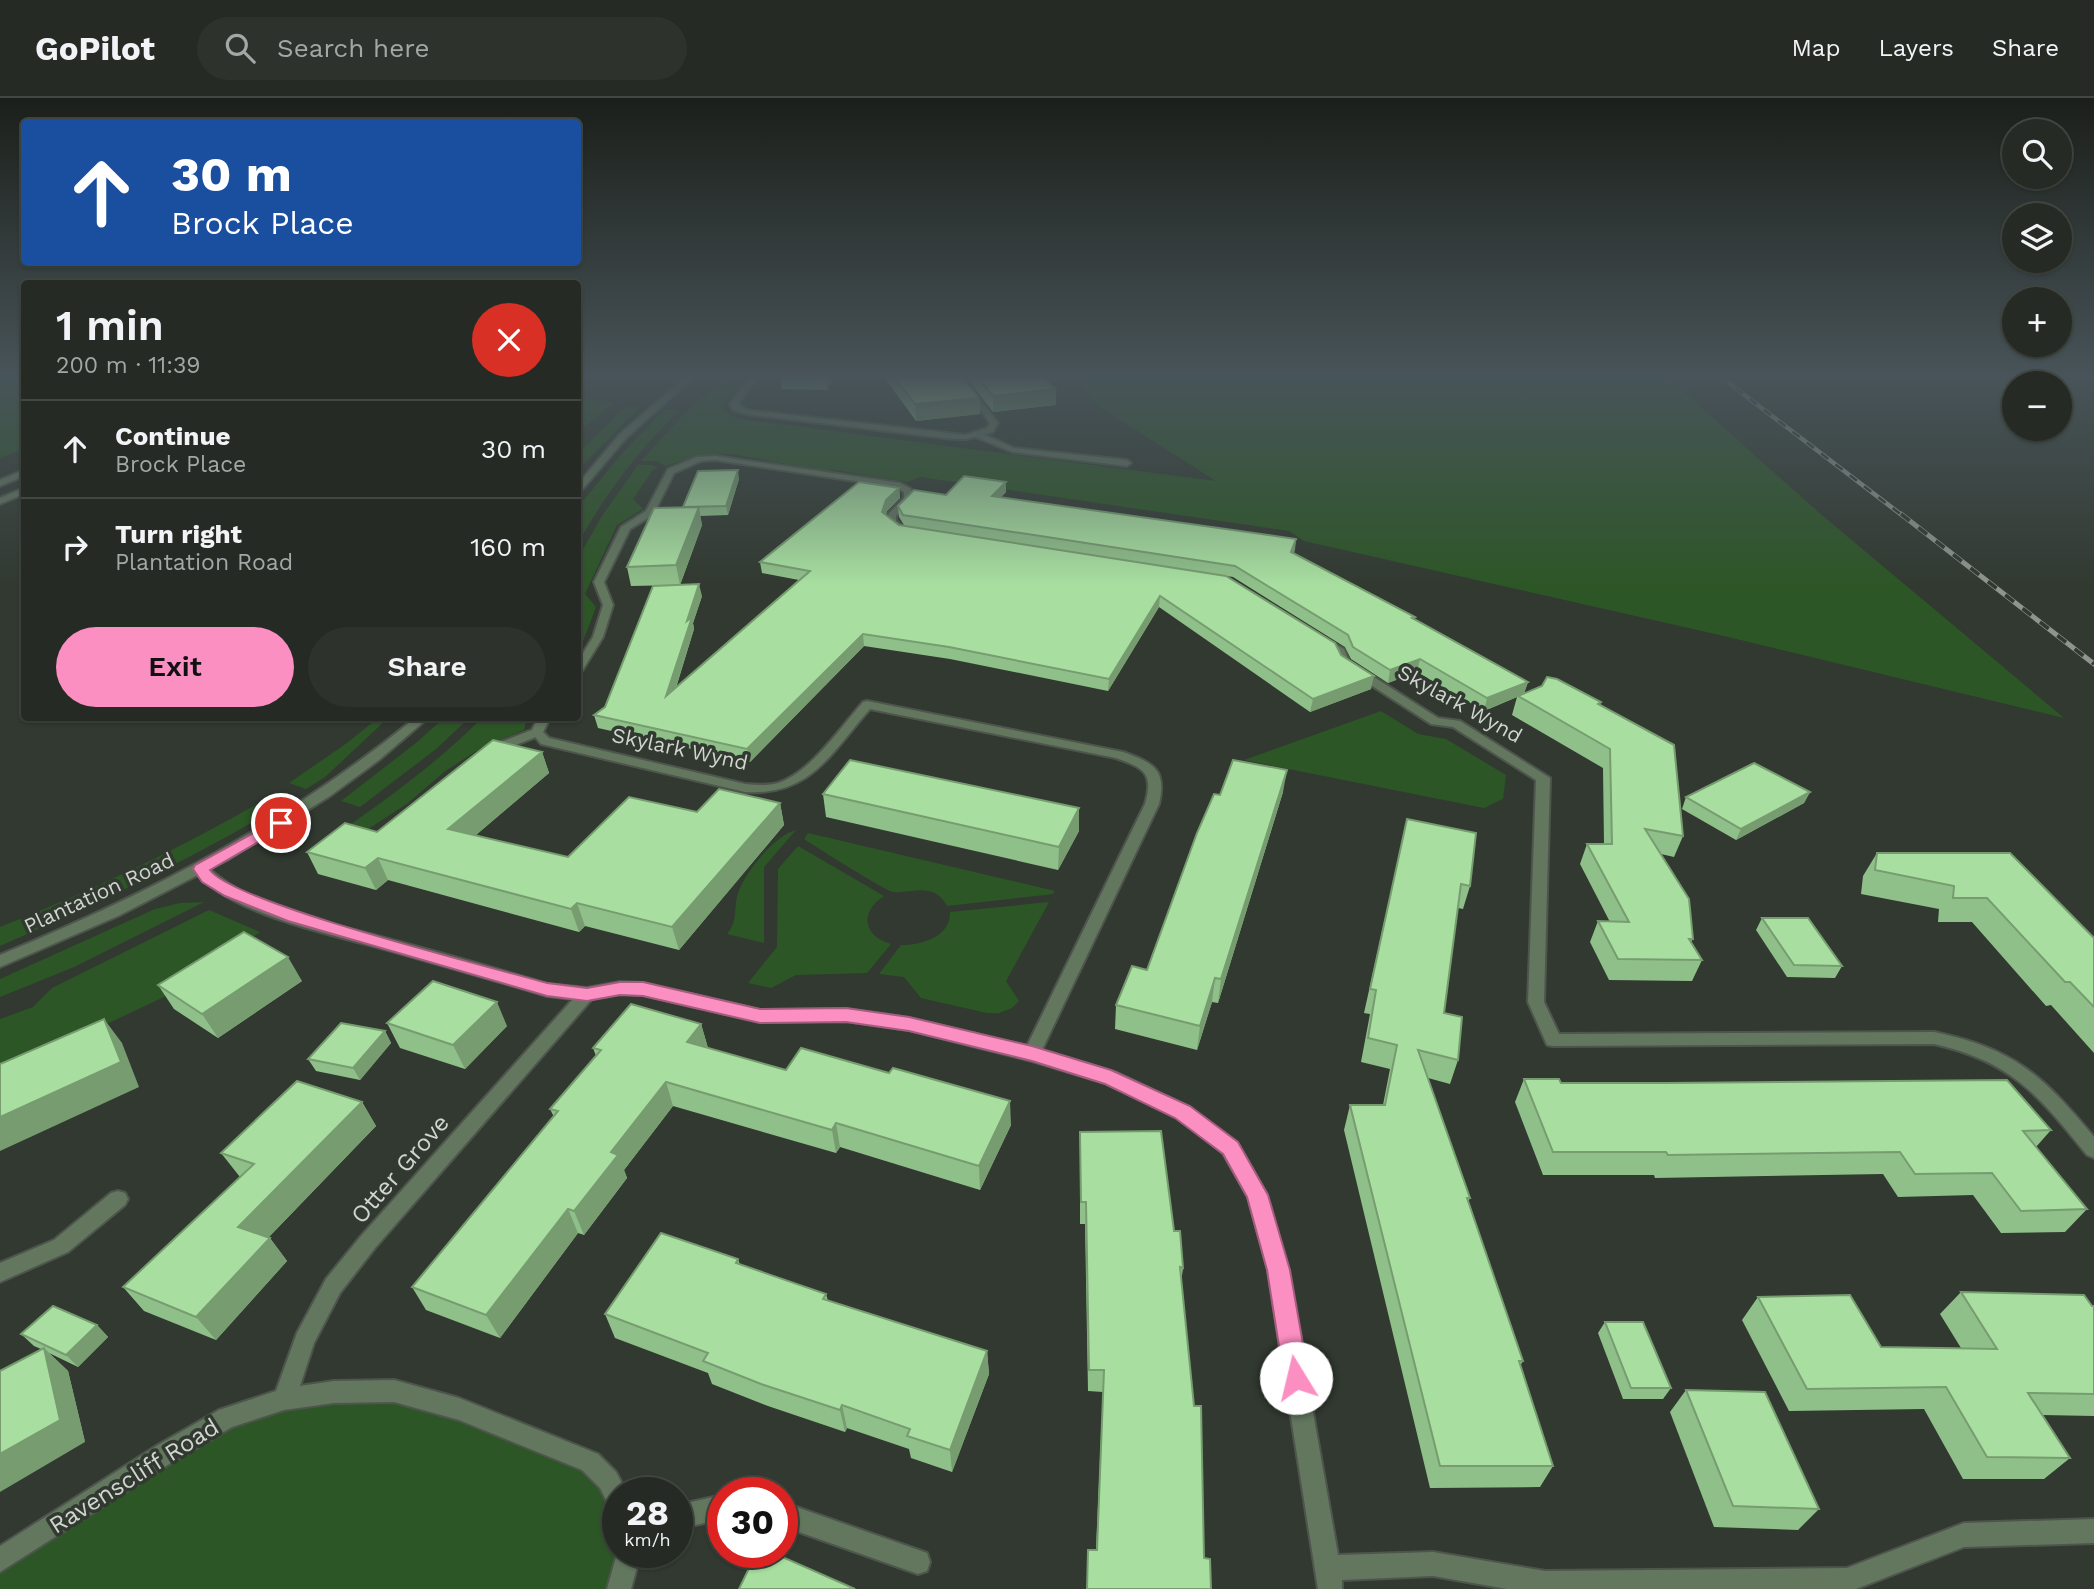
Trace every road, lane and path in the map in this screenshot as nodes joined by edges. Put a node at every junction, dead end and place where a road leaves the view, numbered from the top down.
1 (614, 447) edge
2 (1004, 447) edge
3 (1127, 463) dead end
4 (21, 474) edge
5 (0, 483) edge
6 (581, 485) edge
7 (21, 492) edge
8 (0, 502) edge
9 (913, 533) edge
10 (1318, 637) edge
11 (581, 664) edge
12 (418, 721) edge
13 (542, 721) edge
14 (537, 732) junction
15 (476, 758) edge
16 (201, 869) junction
17 (0, 961) edge
18 (587, 994) junction
19 (1032, 1054) junction
20 (2094, 1150) edge
21 (118, 1199) dead end
22 (0, 1273) edge
23 (284, 1399) junction
24 (605, 1477) edge
25 (798, 1520) edge
26 (2094, 1531) edge
27 (0, 1560) edge
28 (918, 1562) dead end
29 (625, 1568) edge
30 (1329, 1579) edge
31 (619, 1589) edge

1 - 6 street
2 - 3 street
4 - 5 street
7 - 8 street
9 - 11 street
10 - 20 street, Skylark Wynd
12 - 16 street, Plantation Road
13 - 14 street
14 - 15 street
14 - 19 street, Skylark Wynd
16 - 17 street, Plantation Road
16 - 18 street
18 - 19 street
18 - 23 street, Otter Grove
19 - 30 street
21 - 22 street
23 - 24 street, Ravenscliff Road
23 - 27 street, Ravenscliff Road
25 - 28 street
26 - 30 street
29 - 31 street

